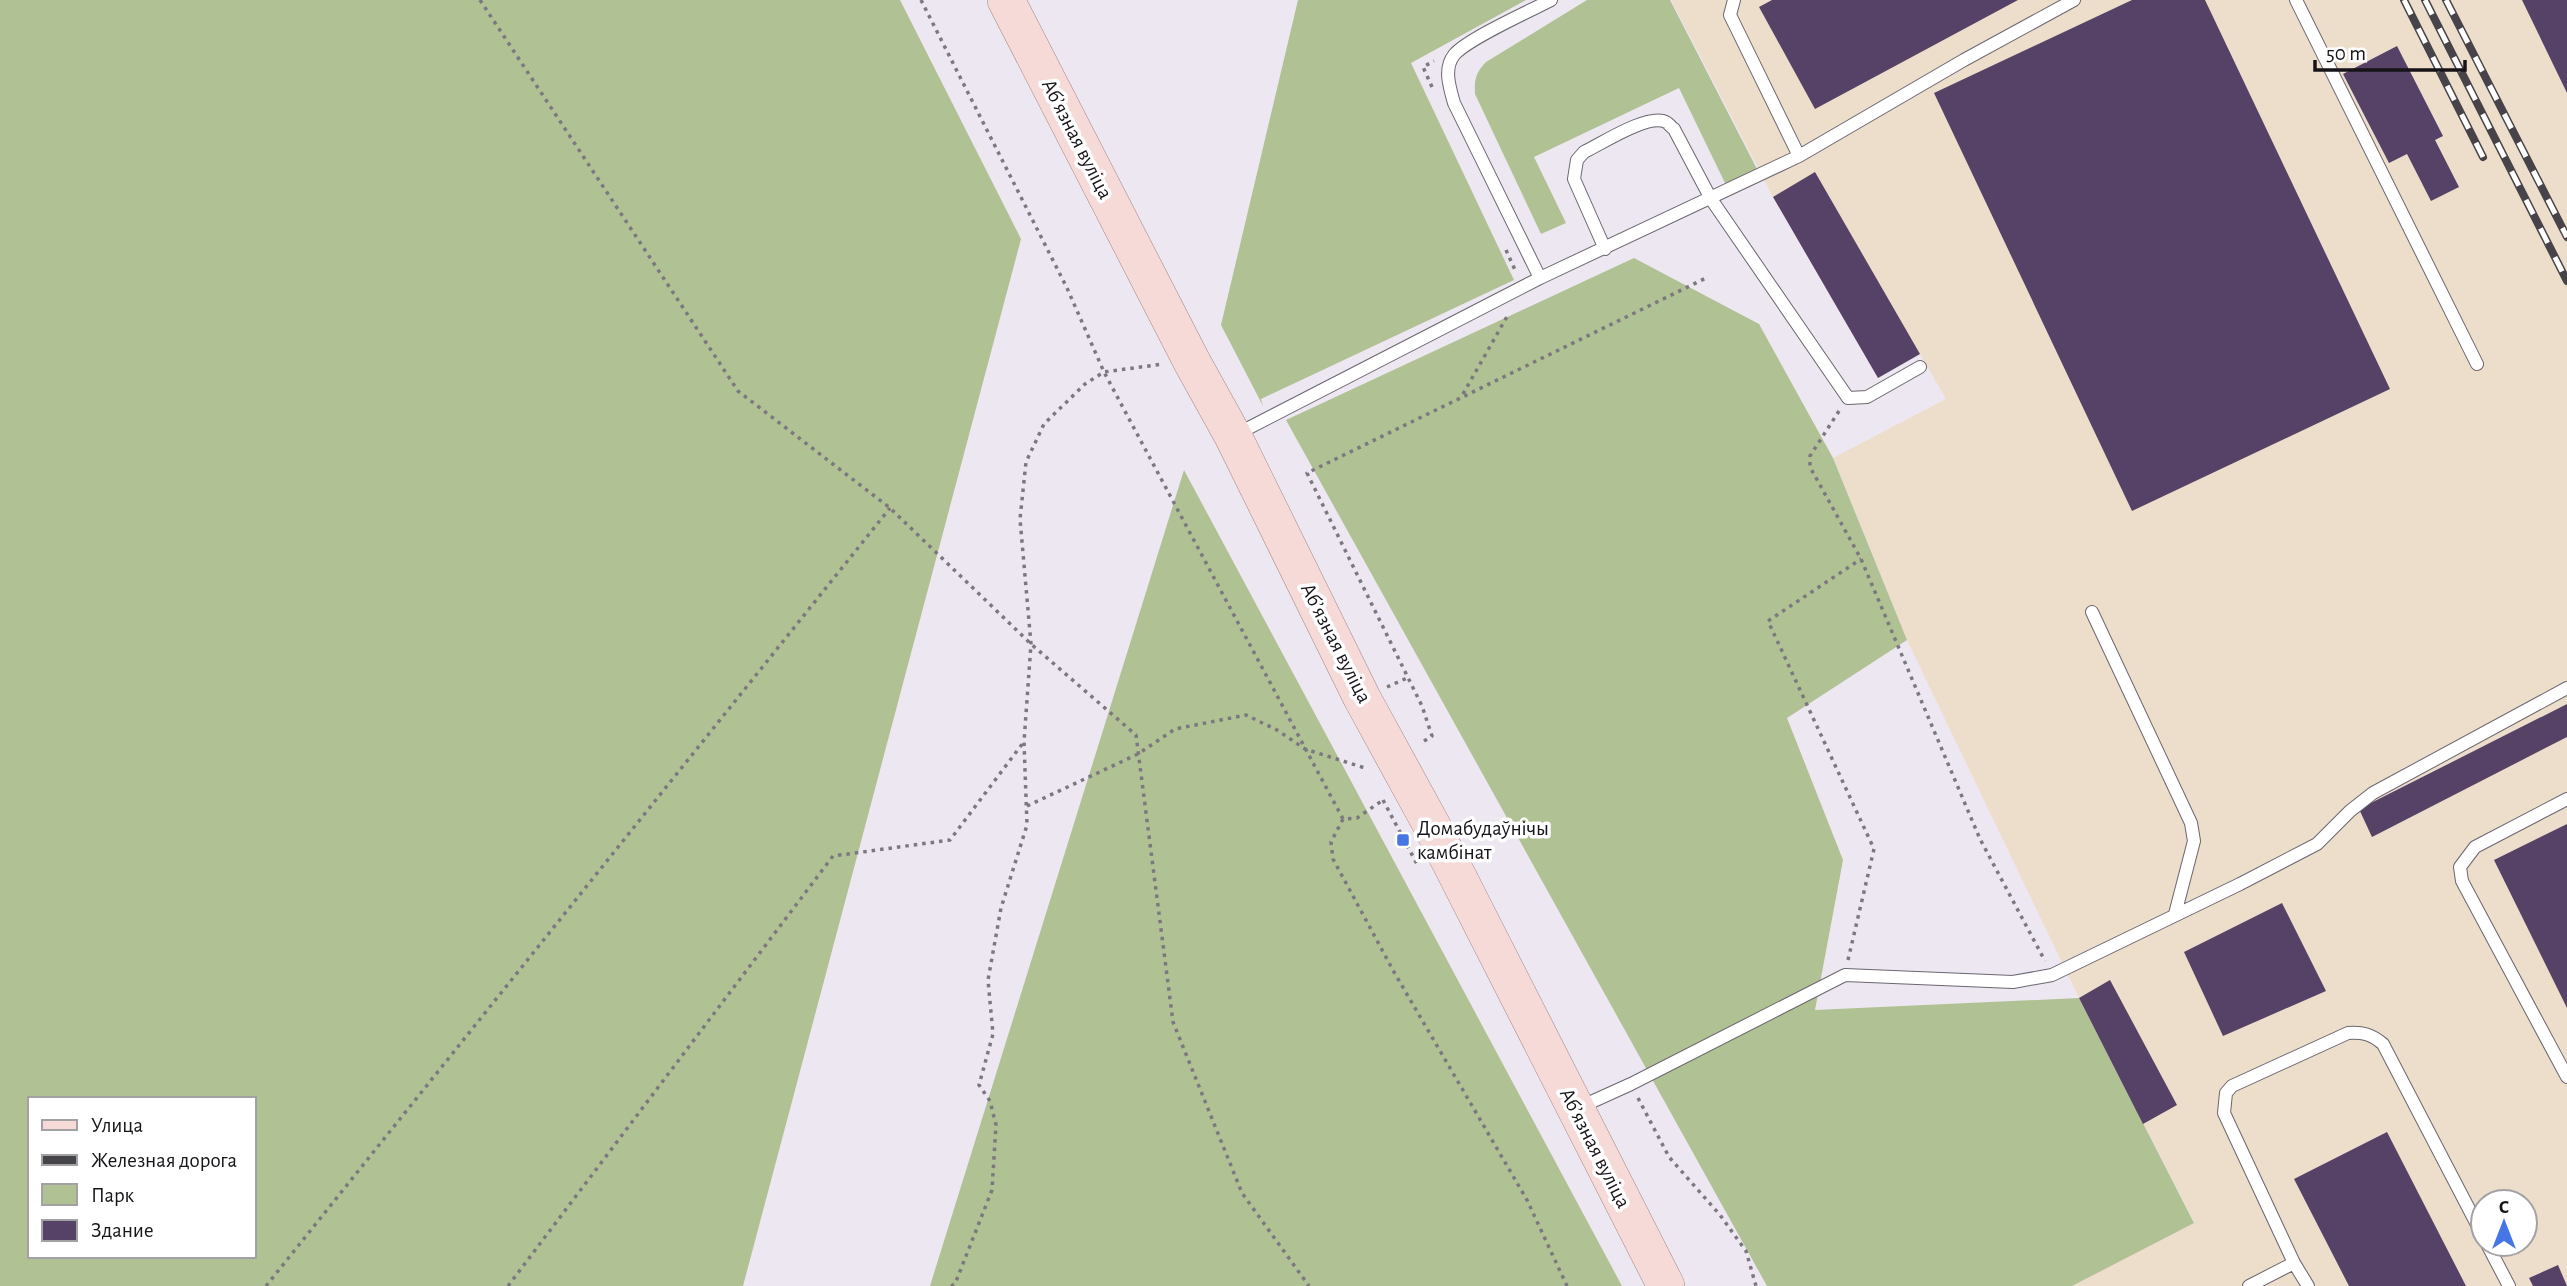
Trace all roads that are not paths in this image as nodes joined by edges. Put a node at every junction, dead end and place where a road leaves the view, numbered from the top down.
1 (1006, 0) edge
2 (1550, 0) edge
3 (1734, 0) edge
4 (2074, 0) edge
5 (2296, 0) edge
6 (1799, 156) junction
7 (1711, 199) junction
8 (1605, 249) junction
9 (1541, 278) junction
10 (2477, 364) dead end
11 (1920, 367) dead end
12 (1233, 436) junction
13 (2092, 612) dead end
14 (2567, 688) edge
15 (2567, 799) edge
16 (2175, 914) junction
17 (2567, 1077) edge
18 (1574, 1109) junction
19 (2469, 1209) edge
20 (2494, 1258) edge
21 (2294, 1263) junction
22 (1666, 1286) edge
23 (2249, 1286) edge
24 (2308, 1286) edge
25 (2509, 1286) edge

1 - 12 main road, Абʼязная вуліца
2 - 9 lane
3 - 6 lane
4 - 6 lane
5 - 10 lane
6 - 7 lane
7 - 8 lane
7 - 8 lane
7 - 11 lane
8 - 9 lane
9 - 12 lane
12 - 18 main road, Абʼязная вуліца
13 - 16 lane
14 - 16 lane
15 - 17 lane
16 - 18 lane
18 - 22 main road, Абʼязная вуліца
19 - 21 lane
20 - 25 lane
21 - 23 lane
21 - 24 lane

